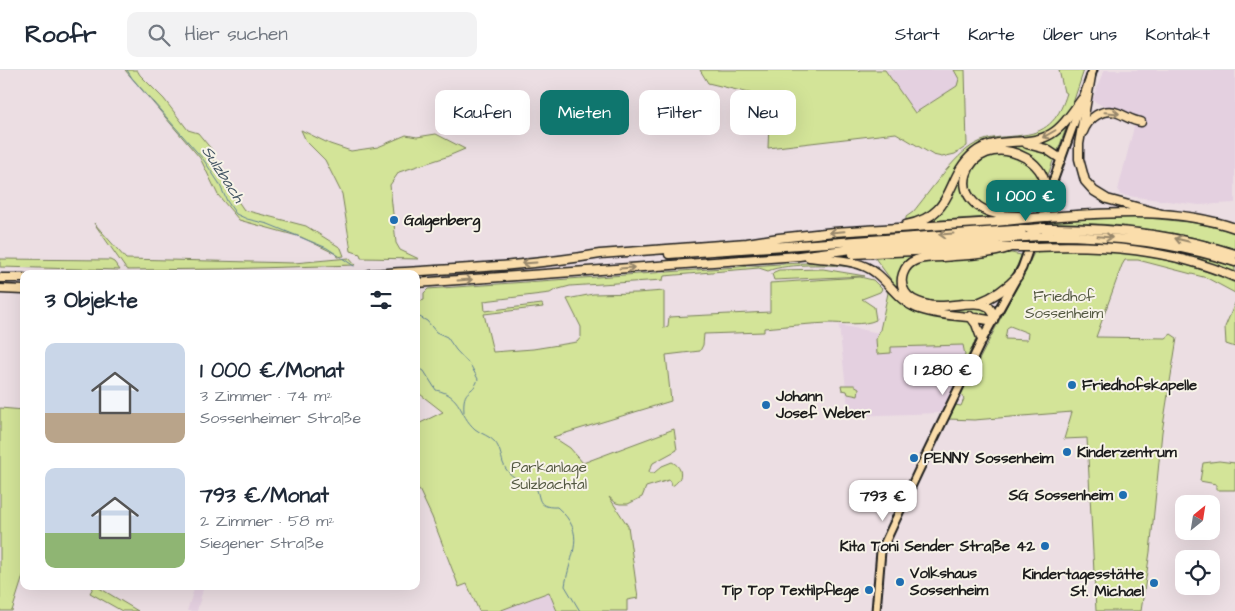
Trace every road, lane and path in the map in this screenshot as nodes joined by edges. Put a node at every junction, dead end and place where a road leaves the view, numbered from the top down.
1 (1092, 73) edge
2 (1082, 100) junction
3 (1141, 122) dead end
4 (1022, 142) junction
5 (1078, 158) junction
6 (1061, 160) junction
7 (1047, 196) junction
8 (1162, 214) junction
9 (1033, 218) junction
10 (886, 228) junction
11 (1235, 228) edge
12 (1040, 232) junction
13 (1028, 233) junction
14 (1008, 248) junction
15 (813, 254) junction
16 (1235, 254) edge
17 (800, 256) junction
18 (577, 258) junction
19 (1235, 262) edge
20 (420, 270) edge
21 (1018, 276) junction
22 (1235, 277) edge
23 (0, 278) edge
24 (20, 278) edge
25 (420, 283) edge
26 (0, 289) edge
27 (20, 290) edge
28 (978, 304) junction
29 (970, 316) junction
30 (994, 318) junction
31 (982, 340) junction
32 (876, 611) edge

1 - 2 main road
1 - 5 highway
2 -> 4 highway
2 - 6 main road
5 -> 3 highway
4 - 6 highway
4 - 10 highway
5 - 8 highway
6 - 7 main road
7 - 9 highway
7 - 21 main road
8 - 9 highway, bridge
8 - 11 highway
9 - 10 highway
10 -> 18 highway
12 - 13 highway, bridge
16 -> 12 highway
12 -> 19 highway
13 - 15 highway
13 -> 18 highway
14 - 15 highway
14 - 22 highway, bridge
14 - 28 highway
15 - 17 highway
25 -> 17 highway
17 - 29 highway
18 -> 20 highway
21 - 28 highway
21 - 30 main road
23 - 24 highway
26 - 27 highway
28 - 30 highway
29 - 30 highway
29 - 31 highway
30 - 31 main road
31 - 32 main road

